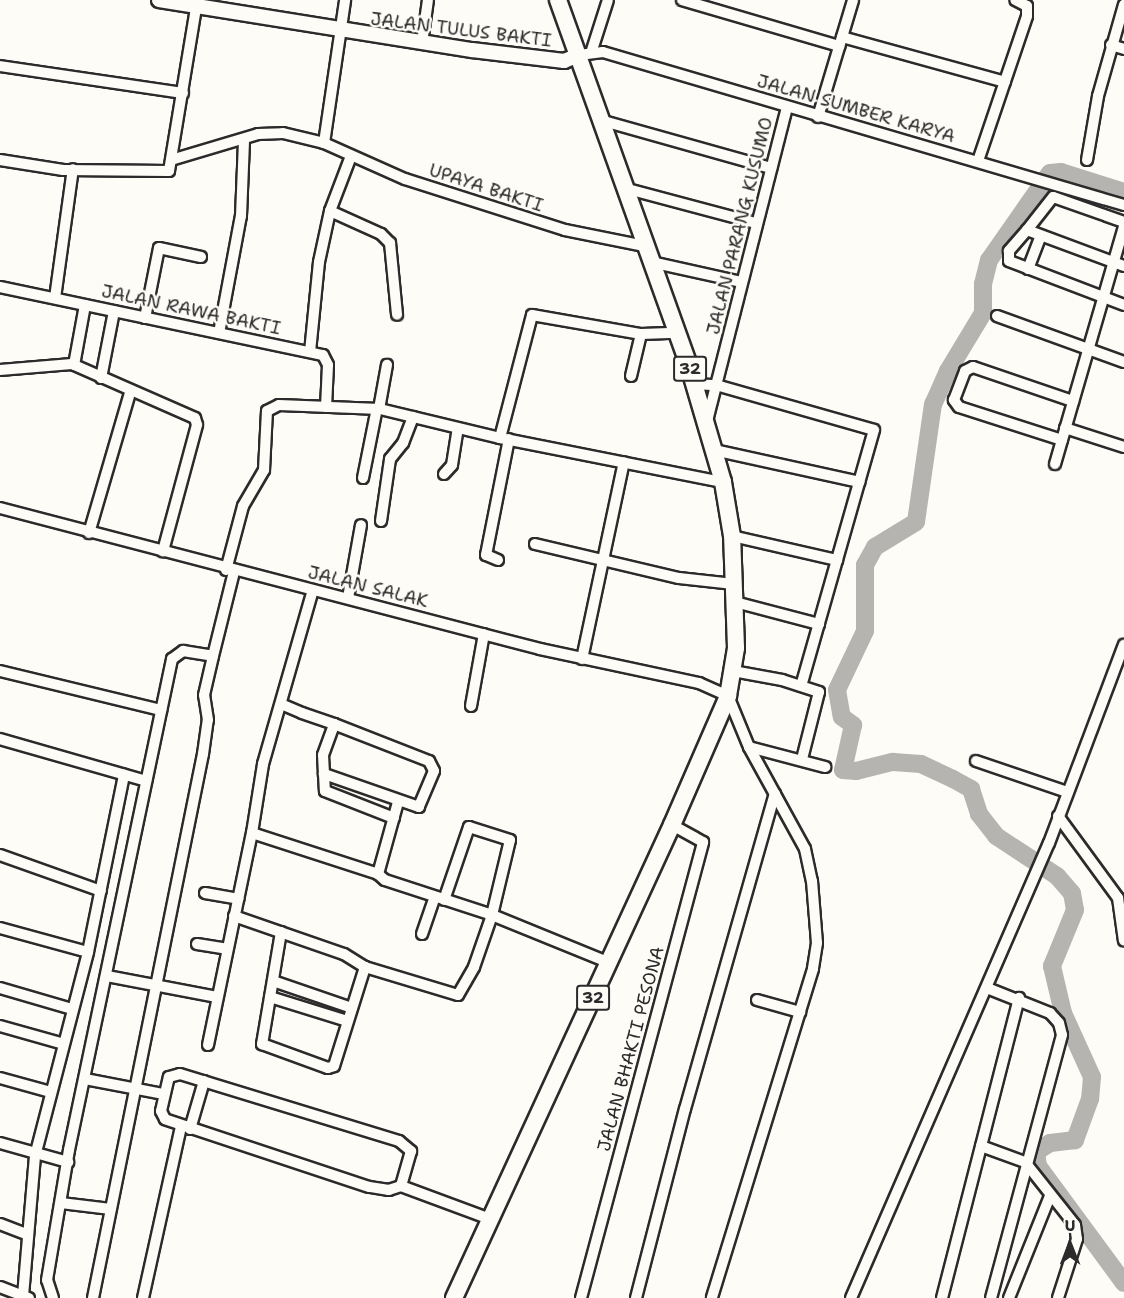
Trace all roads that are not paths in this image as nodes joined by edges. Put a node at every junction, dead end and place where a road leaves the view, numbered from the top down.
1 (345, 0) edge
2 (428, 0) edge
3 (558, 0) edge
4 (608, 0) edge
5 (682, 0) edge
6 (853, 0) edge
7 (1015, 0) edge
8 (167, 1) edge
9 (1124, 4) edge
10 (196, 8) junction
11 (339, 32) junction
12 (840, 41) junction
13 (422, 43) junction
14 (1111, 45) junction
15 (1124, 49) edge
16 (586, 53) junction
17 (0, 66) edge
18 (1005, 82) junction
19 (183, 93) junction
20 (787, 107) junction
21 (818, 117) junction
22 (600, 120) junction
23 (244, 140) junction
24 (324, 144) junction
25 (351, 156) junction
26 (0, 160) edge
27 (171, 160) junction
28 (1087, 160) dead end
29 (978, 161) junction
30 (771, 168) junction
31 (73, 169) junction
32 (624, 188) junction
33 (1124, 205) edge
34 (330, 211) junction
35 (756, 223) junction
36 (1124, 224) edge
37 (1027, 230) junction
38 (1040, 237) junction
39 (644, 246) junction
40 (201, 257) dead end
41 (651, 262) junction
42 (1118, 264) edge
43 (1028, 269) junction
44 (741, 282) junction
45 (0, 286) edge
46 (1102, 297) junction
47 (55, 298) junction
48 (1124, 304) edge
49 (85, 305) junction
50 (114, 311) junction
51 (397, 315) dead end
52 (997, 316) dead end
53 (145, 318) junction
54 (219, 333) junction
55 (676, 333) junction
56 (640, 334) junction
57 (1087, 350) junction
58 (310, 352) junction
59 (1124, 362) edge
60 (74, 365) junction
61 (387, 365) dead end
62 (0, 370) edge
63 (631, 376) dead end
64 (101, 378) junction
65 (694, 384) junction
66 (716, 385) junction
67 (130, 393) junction
68 (1072, 401) junction
69 (326, 406) junction
70 (378, 408) junction
71 (413, 417) junction
72 (706, 423) junction
73 (459, 428) junction
74 (1065, 428) junction
75 (505, 438) junction
76 (1062, 440) junction
77 (1124, 447) edge
78 (714, 450) junction
79 (624, 462) junction
80 (1055, 464) dead end
81 (444, 474) dead end
82 (363, 478) dead end
83 (723, 482) junction
84 (860, 483) junction
85 (0, 508) edge
86 (381, 521) dead end
87 (361, 525) dead end
88 (89, 533) junction
89 (732, 536) junction
90 (535, 544) dead end
91 (163, 551) junction
92 (498, 560) dead end
93 (602, 560) junction
94 (837, 560) junction
95 (230, 571) junction
96 (735, 584) junction
97 (313, 590) junction
98 (348, 598) junction
99 (735, 602) junction
100 (819, 624) junction
101 (484, 634) junction
102 (1124, 645) edge
103 (213, 656) junction
104 (582, 659) junction
105 (0, 671) edge
106 (733, 671) junction
107 (801, 686) junction
108 (728, 696) junction
109 (281, 704) junction
110 (471, 706) dead end
111 (161, 710) junction
112 (334, 724) junction
113 (0, 739) edge
114 (749, 747) junction
115 (802, 759) junction
116 (976, 761) dead end
117 (825, 767) dead end
118 (324, 774) junction
119 (124, 776) junction
120 (146, 781) junction
121 (1067, 792) junction
122 (775, 794) junction
123 (398, 802) junction
124 (1058, 816) junction
125 (394, 818) junction
126 (672, 825) junction
127 (252, 832) junction
128 (0, 855) edge
129 (378, 874) junction
130 (101, 891) junction
131 (205, 893) dead end
132 (238, 899) junction
133 (439, 899) junction
134 (492, 915) junction
135 (234, 916) junction
136 (0, 928) edge
137 (281, 932) junction
138 (422, 934) dead end
139 (1124, 941) edge
140 (197, 944) dead end
141 (227, 949) junction
142 (88, 952) junction
143 (610, 963) junction
144 (365, 967) junction
145 (107, 976) junction
146 (273, 981) junction
147 (156, 986) junction
148 (0, 988) edge
149 (987, 988) junction
150 (217, 997) junction
151 (270, 997) junction
152 (1019, 998) junction
153 (758, 999) dead end
154 (352, 1008) junction
155 (72, 1009) junction
156 (800, 1012) junction
157 (347, 1021) junction
158 (0, 1026) edge
159 (64, 1044) junction
160 (208, 1045) dead end
161 (0, 1078) edge
162 (85, 1079) junction
163 (204, 1081) junction
164 (134, 1089) junction
165 (51, 1092) junction
166 (163, 1094) junction
167 (185, 1127) junction
168 (0, 1143) edge
169 (981, 1146) junction
170 (35, 1156) junction
171 (68, 1162) junction
172 (1025, 1162) junction
173 (401, 1186) junction
174 (1050, 1196) junction
175 (61, 1203) junction
176 (111, 1209) junction
177 (490, 1219) junction
178 (0, 1224) edge
179 (28, 1235) junction
180 (0, 1287) edge
181 (26, 1297) edge
182 (53, 1298) edge
183 (93, 1298) edge
184 (143, 1298) edge
185 (454, 1298) edge
186 (581, 1298) edge
187 (636, 1298) edge
188 (712, 1298) edge
189 (851, 1298) edge
190 (942, 1298) edge
191 (991, 1298) edge
192 (1009, 1298) edge
193 (1058, 1298) edge

1 - 11 street
2 - 13 street
3 - 16 highway, 32
4 - 16 street
5 - 12 street
6 - 12 street
7 - 18 street
8 - 10 main road, JALAN TULUS BAKTI
9 - 14 street
10 - 11 main road, JALAN TULUS BAKTI
10 - 19 street
11 - 13 main road, JALAN TULUS BAKTI
11 - 24 street
12 - 18 street
12 - 21 street
13 - 16 main road, JALAN TULUS BAKTI
14 - 15 street
14 - 28 street
16 - 20 street, JALAN SUMBER KARYA
16 - 22 highway, 32
17 - 19 street
18 - 29 street
19 - 27 street
20 - 21 street, JALAN SUMBER KARYA
20 - 30 street, JALAN PARANG KUSUMO
21 - 29 street, JALAN SUMBER KARYA
22 - 30 street
22 - 32 highway, 32
23 - 24 street, UPAYA BAKTI
23 - 27 street, UPAYA BAKTI
23 - 54 street
24 - 25 street, UPAYA BAKTI
25 - 34 street
25 - 39 street, UPAYA BAKTI
26 - 31 street
27 - 31 street
29 - 33 street, JALAN SUMBER KARYA
30 - 35 street, JALAN PARANG KUSUMO
31 - 47 street
32 - 35 street
32 - 39 highway, 32
34 - 51 street
34 - 58 street
35 - 44 street, JALAN PARANG KUSUMO
36 - 37 street
36 - 42 street
37 - 38 street
37 - 43 street
38 - 42 street
38 - 43 street
39 - 41 highway, 32
40 - 53 street
41 - 44 street
41 - 55 highway, 32
42 - 46 street
43 - 46 street
44 - 66 street, JALAN PARANG KUSUMO
45 - 47 street, JALAN RAWA BAKTI
46 - 48 street
46 - 57 street
47 - 49 street, JALAN RAWA BAKTI
49 - 50 street, JALAN RAWA BAKTI
49 - 60 street
50 - 53 street, JALAN RAWA BAKTI
50 - 64 street
52 - 57 street
53 - 54 street, JALAN RAWA BAKTI
54 - 58 street, JALAN RAWA BAKTI
55 - 56 street
55 - 65 highway, 32
56 - 63 street
56 - 75 street
57 - 59 street
57 - 68 street
58 - 69 street
60 - 62 street
60 - 64 street
61 - 70 street
64 - 67 street
65 - 66 street
65 - 72 highway, 32
66 - 72 street, JALAN PARANG KUSUMO
66 - 84 street
67 - 88 street
67 - 91 street
68 - 74 street
68 - 76 street
69 - 70 street
69 - 95 street
70 - 71 street
70 - 82 street
71 - 73 street
71 - 86 street
72 - 78 highway, 32
73 - 75 street
73 - 81 street
74 - 76 street
74 - 77 street
75 - 79 street
75 - 92 street
76 - 80 street
78 - 83 highway, 32
78 - 84 street
79 - 83 street
79 - 93 street
83 - 89 highway, 32
84 - 94 street
85 - 88 street, JALAN SALAK
87 - 98 street
88 - 91 street, JALAN SALAK
89 - 94 street
89 - 96 highway, 32
90 - 93 street
91 - 95 street, JALAN SALAK
93 - 96 street
93 - 104 street
94 - 100 street
95 - 97 street, JALAN SALAK
95 - 103 street
96 - 99 highway, 32
97 - 98 street, JALAN SALAK
97 - 109 street
98 - 101 street, JALAN SALAK
99 - 100 street
99 - 106 highway, 32
100 - 107 street
101 - 104 street, JALAN SALAK
101 - 110 street
102 - 121 street
103 - 111 street
103 - 147 street
104 - 108 street, JALAN SALAK
105 - 111 street
106 - 107 street
106 - 108 highway, 32
107 - 115 street
108 - 114 street
108 - 126 highway, 32
109 - 112 street
109 - 127 street
111 - 120 street
112 - 118 street
112 - 123 street
113 - 119 street
114 - 115 street
114 - 122 street
115 - 117 street
116 - 121 street
118 - 123 street
118 - 125 street
119 - 120 street
119 - 130 street
120 - 145 street
121 - 124 street
122 - 156 street
122 - 187 street
123 - 125 street
124 - 139 street
124 - 149 street
125 - 129 street
126 - 143 highway, 32
126 - 186 street, JALAN BHAKTI PESONA
127 - 129 street
127 - 132 street
128 - 130 street
129 - 133 street
130 - 142 street
131 - 132 street
132 - 135 street
133 - 134 street
133 - 134 street
133 - 138 street
134 - 143 street
134 - 144 street
135 - 137 street
135 - 141 street
136 - 142 street
137 - 144 street
137 - 146 street
140 - 141 street
141 - 150 street
142 - 155 street
143 - 177 highway, 32
144 - 154 street
145 - 147 street
145 - 162 street
146 - 151 street
146 - 154 street
147 - 150 street
147 - 164 street
148 - 155 street
149 - 152 street
149 - 189 street
150 - 160 street
151 - 157 street
151 - 157 street
152 - 169 street
152 - 172 street
153 - 156 street
154 - 157 street
155 - 159 street
156 - 188 street
158 - 159 street
159 - 165 street
161 - 165 street
162 - 164 street
162 - 171 street
163 - 166 street
163 - 167 street
163 - 173 street
164 - 166 street
164 - 176 street
165 - 170 street
166 - 167 street
167 - 173 street
167 - 184 street
168 - 170 street
169 - 172 street
169 - 190 street
170 - 171 street
170 - 179 street
171 - 175 street
172 - 174 street
172 - 191 street
173 - 177 street
174 - 192 street
174 - 193 street
175 - 176 street
175 - 182 street
176 - 183 street
177 - 185 highway, 32
178 - 179 street
179 - 181 street
180 - 181 street

